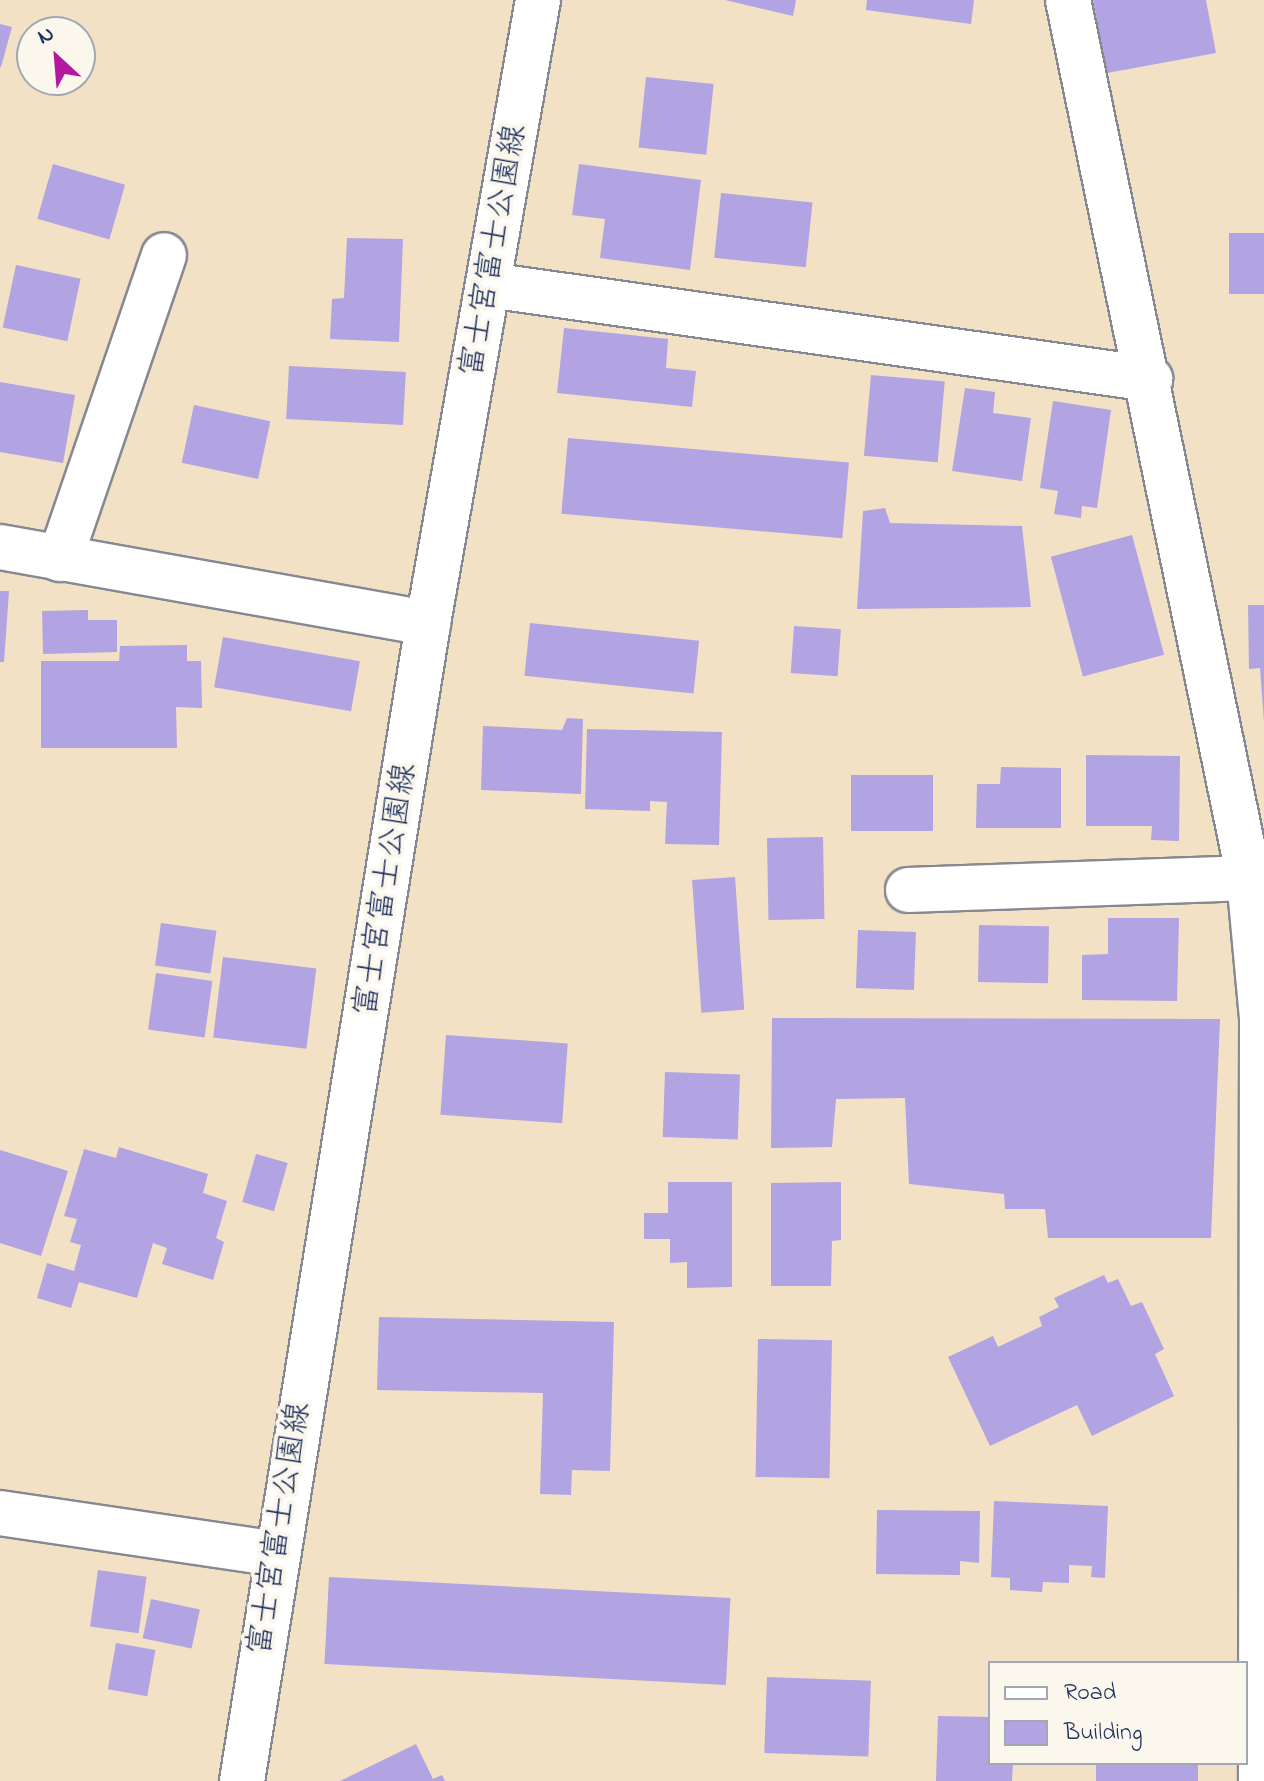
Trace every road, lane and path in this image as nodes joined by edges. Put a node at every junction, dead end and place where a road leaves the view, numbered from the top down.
1 (538, 0) edge
2 (1068, 0) edge
3 (164, 255) dead end
4 (489, 285) junction
5 (1150, 379) junction
6 (0, 547) edge
7 (60, 559) junction
8 (428, 623) junction
9 (1249, 878) junction
10 (908, 890) dead end
11 (1263, 1019) edge
12 (0, 1513) edge
13 (276, 1554) junction
14 (242, 1781) edge
15 (1261, 1781) edge

1 - 4 street, 富士宮富士公園線
2 - 5 street
3 - 7 street
4 - 5 street
4 - 8 street, 富士宮富士公園線
5 - 9 street
6 - 7 street
7 - 8 street
8 - 13 street, 富士宮富士公園線
9 - 10 street
9 - 11 street
11 - 15 street
12 - 13 street
13 - 14 street, 富士宮富士公園線

